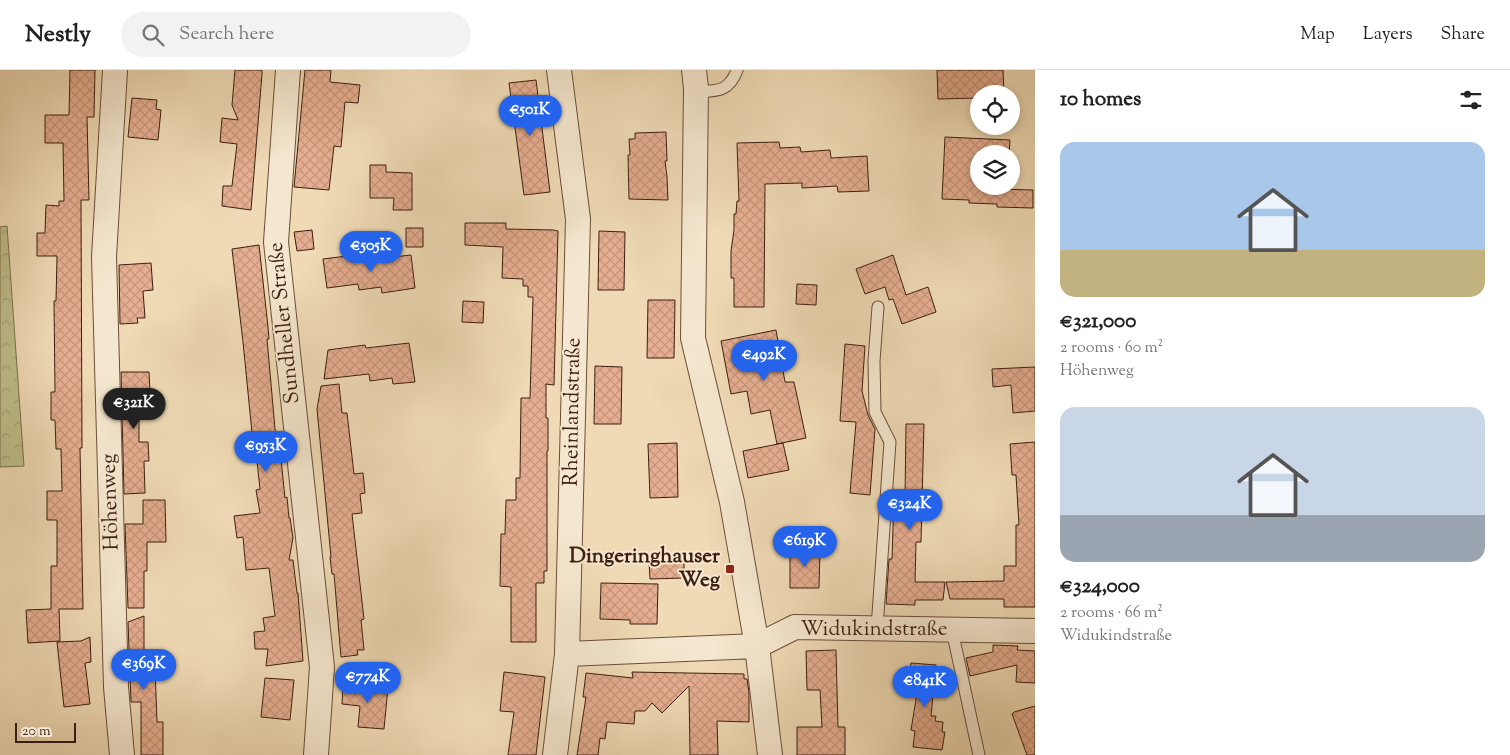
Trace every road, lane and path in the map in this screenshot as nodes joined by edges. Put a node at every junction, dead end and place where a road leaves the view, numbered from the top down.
1 (115, 70) edge
2 (288, 70) edge
3 (559, 70) edge
4 (737, 70) edge
5 (695, 81) edge
6 (878, 307) dead end
7 (877, 628) junction
8 (952, 630) junction
9 (1035, 631) edge
10 (757, 646) junction
11 (568, 654) junction
12 (122, 755) edge
13 (316, 755) edge
14 (555, 755) edge
15 (770, 755) edge
16 (979, 755) edge

1 - 12 street, Höhenweg
2 - 13 street, Sundheller Straße
3 - 11 street, Rheinlandstraße
4 - 5 lane
5 - 10 street
6 - 7 lane
7 - 8 street, Widukindstraße
7 - 10 street, Widukindstraße
8 - 9 street, Widukindstraße
8 - 16 lane
10 - 11 street, Widukindstraße
10 - 15 street
11 - 14 street, Rheinlandstraße

